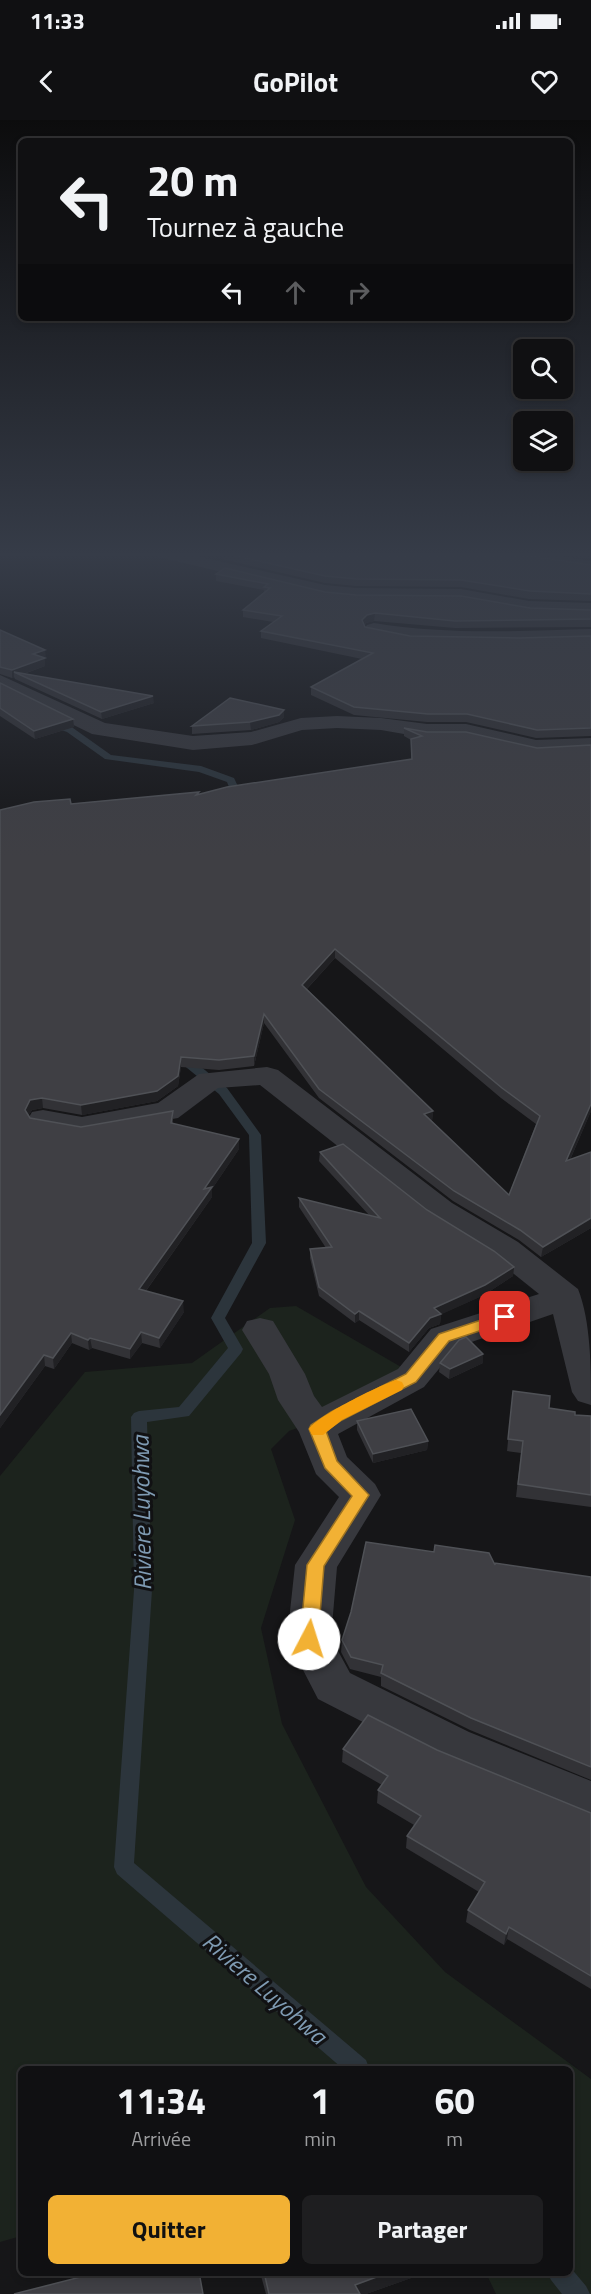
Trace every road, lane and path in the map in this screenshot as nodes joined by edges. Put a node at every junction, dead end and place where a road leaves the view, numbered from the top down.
1 (0, 681) edge
2 (591, 746) edge
3 (43, 1119) edge
4 (566, 1297) junction
5 (260, 1330) dead end
6 (591, 1392) edge
7 (317, 1429) junction
8 (591, 1803) edge

1 - 2 street
3 - 4 street
4 - 6 street
4 - 7 street
5 - 7 street
7 - 8 street

